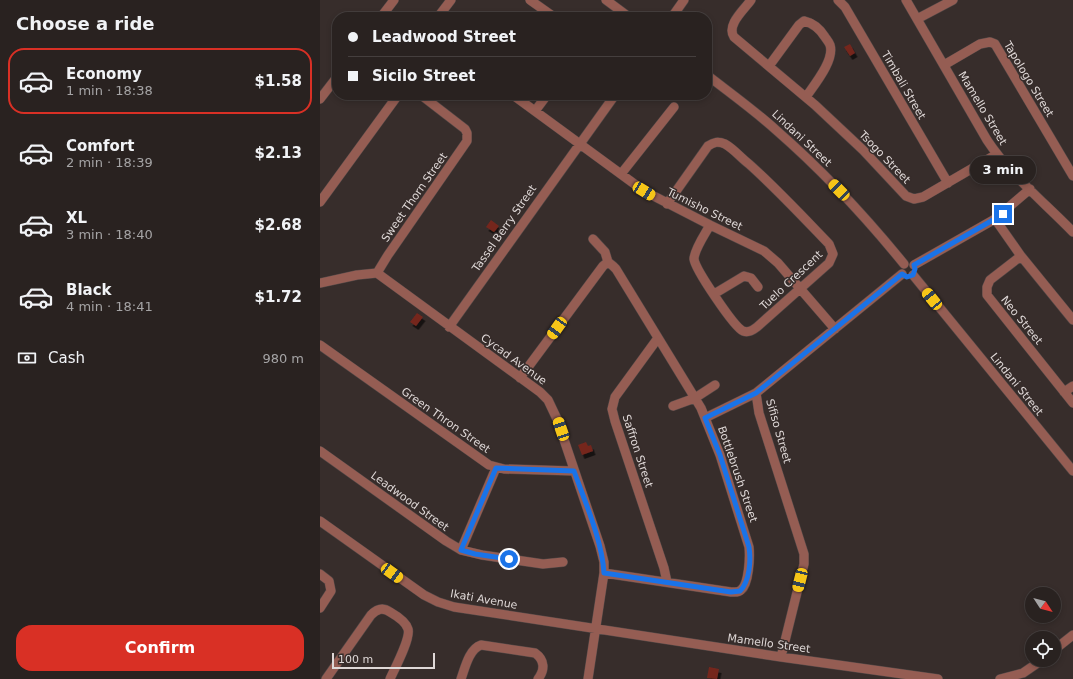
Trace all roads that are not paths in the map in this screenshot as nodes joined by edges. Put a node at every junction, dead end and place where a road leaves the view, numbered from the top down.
1 (394, 0) edge
2 (451, 0) edge
3 (530, 0) edge
4 (606, 0) edge
5 (684, 0) edge
6 (751, 0) edge
7 (838, 0) edge
8 (906, 0) edge
9 (953, 0) edge
10 (386, 12) edge
11 (442, 12) edge
12 (547, 12) edge
13 (622, 12) edge
14 (676, 12) edge
15 (917, 19) junction
16 (944, 65) junction
17 (769, 66) junction
18 (712, 79) edge
19 (332, 83) edge
20 (806, 97) junction
21 (320, 99) edge
22 (394, 100) edge
23 (427, 100) edge
24 (520, 100) edge
25 (543, 100) edge
26 (611, 100) edge
27 (674, 107) dead end
28 (535, 111) junction
29 (579, 144) junction
30 (997, 154) junction
31 (621, 174) junction
32 (1073, 176) edge
33 (948, 183) junction
34 (1030, 189) junction
35 (320, 202) edge
36 (667, 204) junction
37 (995, 219) junction
38 (710, 225) junction
39 (1073, 232) edge
40 (593, 239) dead end
41 (1021, 256) junction
42 (611, 264) junction
43 (904, 264) junction
44 (914, 265) junction
45 (377, 273) junction
46 (902, 274) junction
47 (913, 275) junction
48 (320, 282) edge
49 (758, 287) dead end
50 (800, 290) junction
51 (714, 294) junction
52 (1073, 320) edge
53 (449, 327) junction
54 (836, 329) junction
55 (658, 338) junction
56 (320, 344) edge
57 (520, 378) junction
58 (715, 385) dead end
59 (1073, 386) edge
60 (1064, 392) junction
61 (756, 393) junction
62 (695, 398) junction
63 (1073, 403) edge
64 (673, 406) dead end
65 (705, 418) junction
66 (320, 451) edge
67 (496, 468) junction
68 (574, 471) junction
69 (1073, 471) edge
70 (320, 521) edge
71 (461, 550) junction
72 (563, 562) dead end
73 (604, 573) junction
74 (320, 574) edge
75 (667, 582) junction
76 (320, 608) edge
77 (596, 628) junction
78 (1073, 635) edge
79 (1061, 644) edge
80 (781, 657) junction
81 (1032, 667) edge
82 (326, 679) edge
83 (390, 679) edge
84 (461, 679) edge
85 (538, 679) edge
86 (588, 679) edge
87 (938, 679) edge
88 (1000, 679) edge

1 - 10 street
2 - 11 street
3 - 12 street
4 - 13 street
5 - 14 street
6 - 17 street, Tsogo Street
7 - 33 street, Timbali Street
8 - 15 street, Mamello Street
9 - 15 street
15 - 16 street, Mamello Street
16 - 30 street, Mamello Street
16 - 32 street, Tapologo Street
17 - 20 street, Tsogo Street
17 - 20 street
18 - 43 street, Lindani Street
19 - 21 street
20 - 33 street, Tsogo Street
22 - 35 street
23 - 45 street, Sweet Thorn Street
24 - 28 street, Tumisho Street
25 - 28 street
26 - 29 street, Tassel Berry Street
27 - 31 street
28 - 29 street, Tumisho Street
29 - 31 street, Tumisho Street
29 - 53 street, Tassel Berry Street
30 - 33 street, Tsogo Street
30 - 34 street, Mamello Street
31 - 36 street, Tumisho Street
34 - 37 street
34 - 39 street, Mamello Street
36 - 38 street, Tumisho Street
36 - 50 street, Tuelo Crescent
37 - 41 street
37 - 44 street
38 - 50 street, Tumisho Street
38 - 51 street, Tuelo Crescent
40 - 42 street, Bottlebrush Street
41 - 52 street
41 - 60 street, Neo Street
42 - 55 street, Bottlebrush Street
42 - 57 street
43 - 44 street
43 - 46 street
44 - 47 street
45 - 48 street
45 - 53 street, Cycad Avenue
46 - 47 street
46 - 54 street, Sifiso Street
47 - 69 street, Lindani Street
49 - 51 street
50 - 51 street, Tuelo Crescent
50 - 54 street, Tumisho Street
53 - 57 street, Cycad Avenue
54 - 61 street, Sifiso Street
55 - 62 street, Bottlebrush Street
55 - 75 street, Saffron Street
56 - 67 street, Green Thron Street
57 - 68 street, Cycad Avenue
58 - 62 street
59 - 60 street
60 - 63 street, Neo Street
61 - 65 street
61 - 80 street, Sifiso Street
62 - 64 street
62 - 65 street, Bottlebrush Street
65 - 75 street, Bottlebrush Street
66 - 71 street, Leadwood Street
67 - 68 street, Green Thron Street
67 - 71 street
68 - 73 street, Cycad Avenue
70 - 77 street, Ikati Avenue
71 - 72 street, Leadwood Street
73 - 75 street
73 - 77 street, Cycad Avenue
74 - 76 street
77 - 80 street, Mamello Street
77 - 86 street, Cycad Avenue
78 - 79 street
80 - 87 street, Mamello Street
81 - 88 street
82 - 83 street
84 - 85 street

